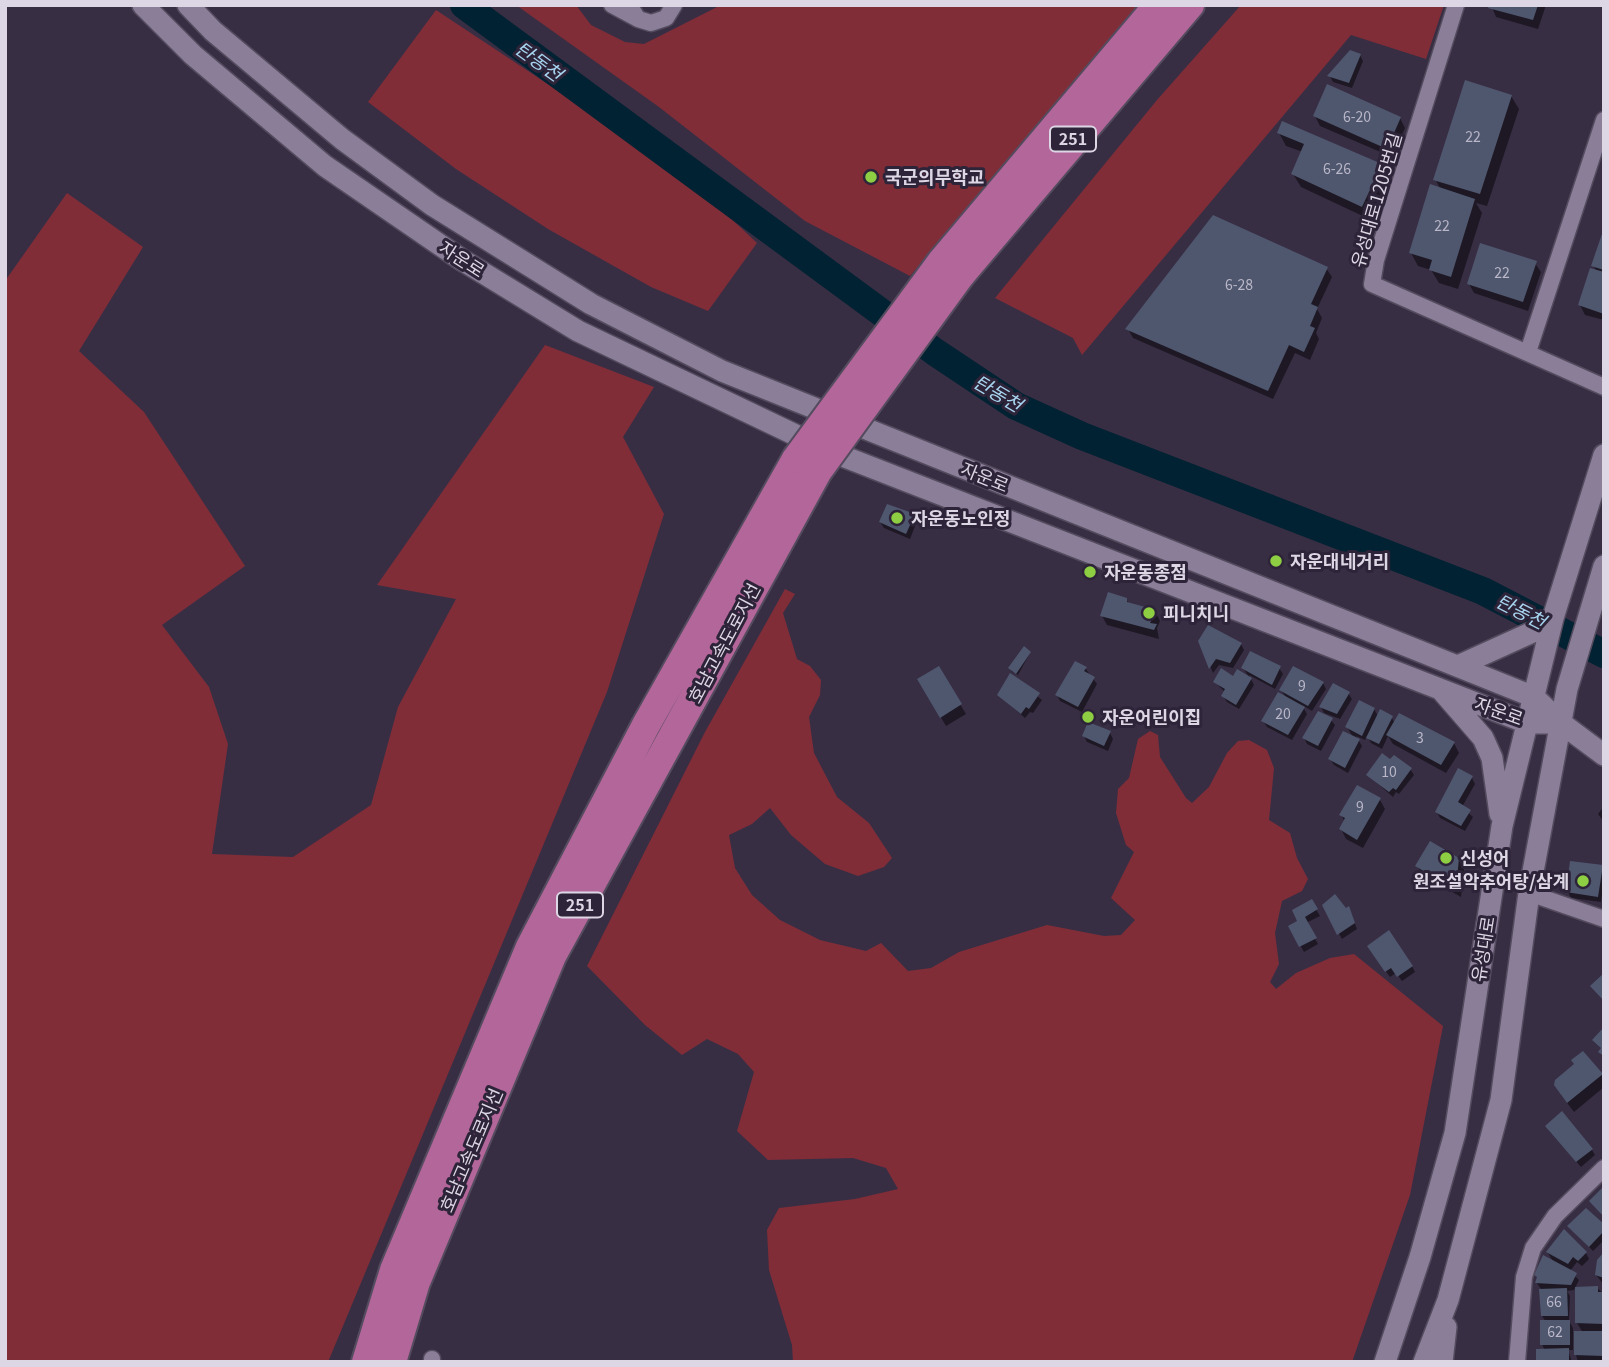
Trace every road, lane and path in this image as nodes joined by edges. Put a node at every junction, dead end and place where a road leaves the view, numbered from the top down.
1 (143, 5) edge
2 (188, 5) edge
3 (612, 5) edge
4 (674, 5) edge
5 (1158, 5) edge
6 (1190, 5) edge
7 (1457, 5) edge
8 (634, 12) edge
9 (1604, 120) edge
10 (951, 269) junction
11 (1528, 352) junction
12 (1604, 387) edge
13 (1604, 455) edge
14 (807, 465) junction
15 (1604, 566) edge
16 (1553, 618) junction
17 (1460, 665) junction
18 (1536, 686) junction
19 (1441, 689) junction
20 (1527, 723) junction
21 (1561, 723) junction
22 (1604, 755) edge
23 (1502, 826) junction
24 (1529, 893) junction
25 (1604, 919) edge
26 (1604, 1168) edge
27 (394, 1270) junction
28 (1448, 1300) junction
29 (1388, 1359) edge
30 (352, 1362) edge
31 (366, 1362) edge
32 (392, 1362) edge
33 (1424, 1362) edge
34 (1442, 1362) edge
35 (1517, 1362) edge

1 - 19 street, 자운로
2 - 17 street, 자운로
3 - 8 street
4 - 8 street
5 - 10 highway, 호남고속도로지선 / 251
6 - 10 highway, 호남고속도로지선 / 251
7 - 11 street, 유성대로1205번길
9 - 11 street
10 - 14 highway, 호남고속도로지선 / 251, bridge
11 - 12 street, 유성대로1205번길
13 - 16 street, 유성대로
14 - 27 highway, 호남고속도로지선 / 251
14 - 32 highway, 호남고속도로지선 / 251
15 - 21 street
16 - 17 street
16 - 18 street, 유성대로
17 - 18 street, 자운로
18 - 20 street, 유성대로
18 - 21 street, 자운로
19 - 20 street, 자운로
19 - 23 street
20 - 21 street, 자운로
20 - 23 street, 유성대로
21 - 22 street
21 - 24 street
23 - 29 street, 유성대로
24 - 25 street
24 - 28 street
26 - 35 street
27 - 30 highway
27 - 31 highway, 호남고속도로지선 / 251
28 - 33 street
28 - 34 street

